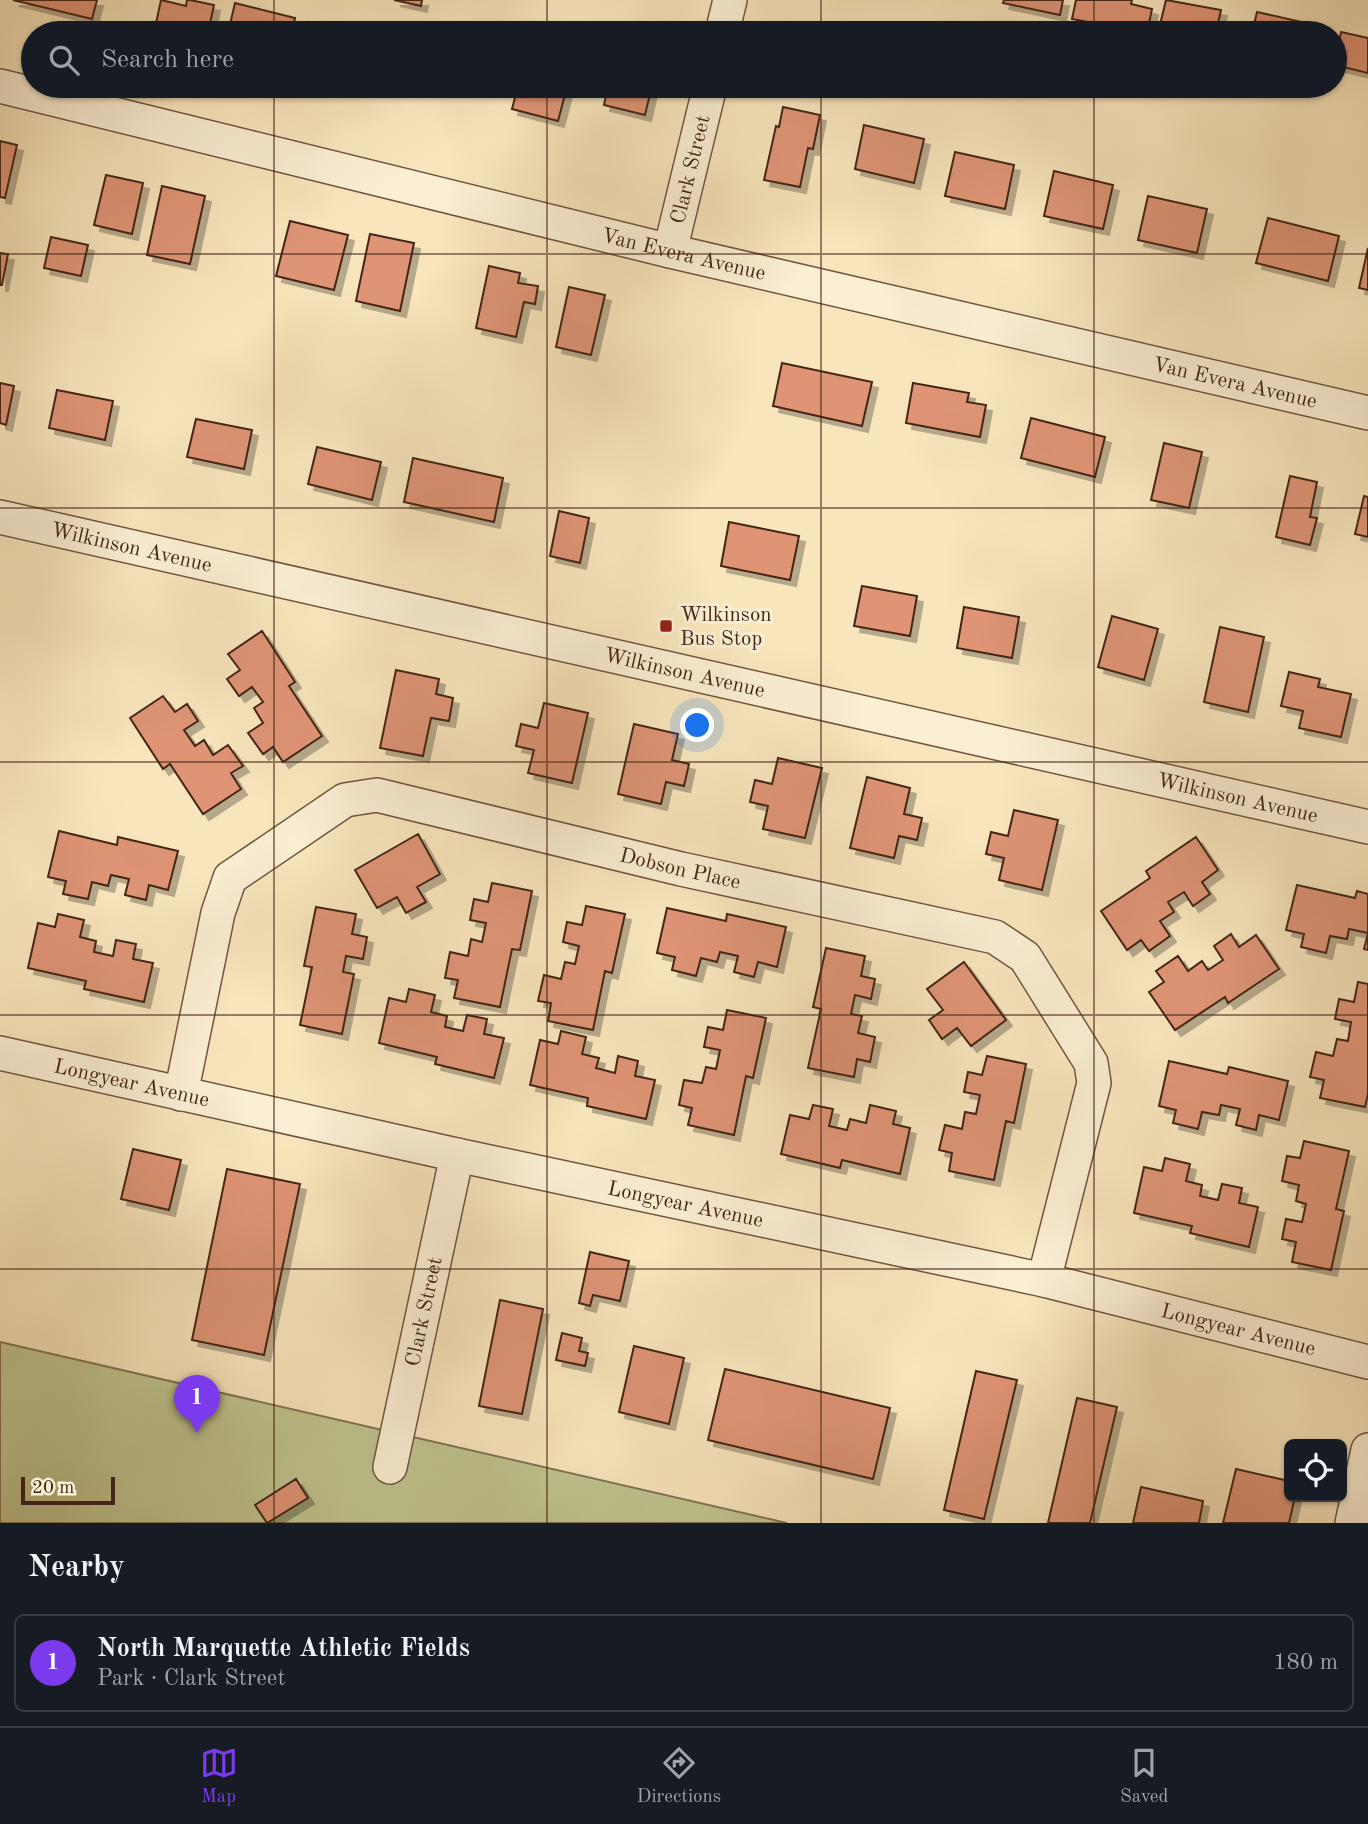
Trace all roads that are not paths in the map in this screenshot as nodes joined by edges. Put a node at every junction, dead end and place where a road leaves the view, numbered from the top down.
1 (730, 0) edge
2 (725, 21) edge
3 (0, 86) edge
4 (21, 91) edge
5 (49, 98) edge
6 (707, 98) edge
7 (670, 251) junction
8 (1368, 413) edge
9 (0, 517) edge
10 (1368, 827) edge
11 (0, 1053) edge
12 (181, 1094) junction
13 (457, 1155) junction
14 (1044, 1280) junction
15 (1368, 1362) edge
16 (1368, 1450) edge
17 (390, 1467) dead end
18 (1352, 1523) edge

1 - 2 street
3 - 4 street, Van Evera Avenue
5 - 7 street, Van Evera Avenue
6 - 7 street, Clark Street
7 - 8 street, Van Evera Avenue
9 - 10 street, Wilkinson Avenue
11 - 12 street, Longyear Avenue
12 - 13 street, Longyear Avenue
12 - 14 street, Dobson Place
13 - 14 street, Longyear Avenue
13 - 17 street, Clark Street
14 - 15 street, Longyear Avenue
16 - 18 street

